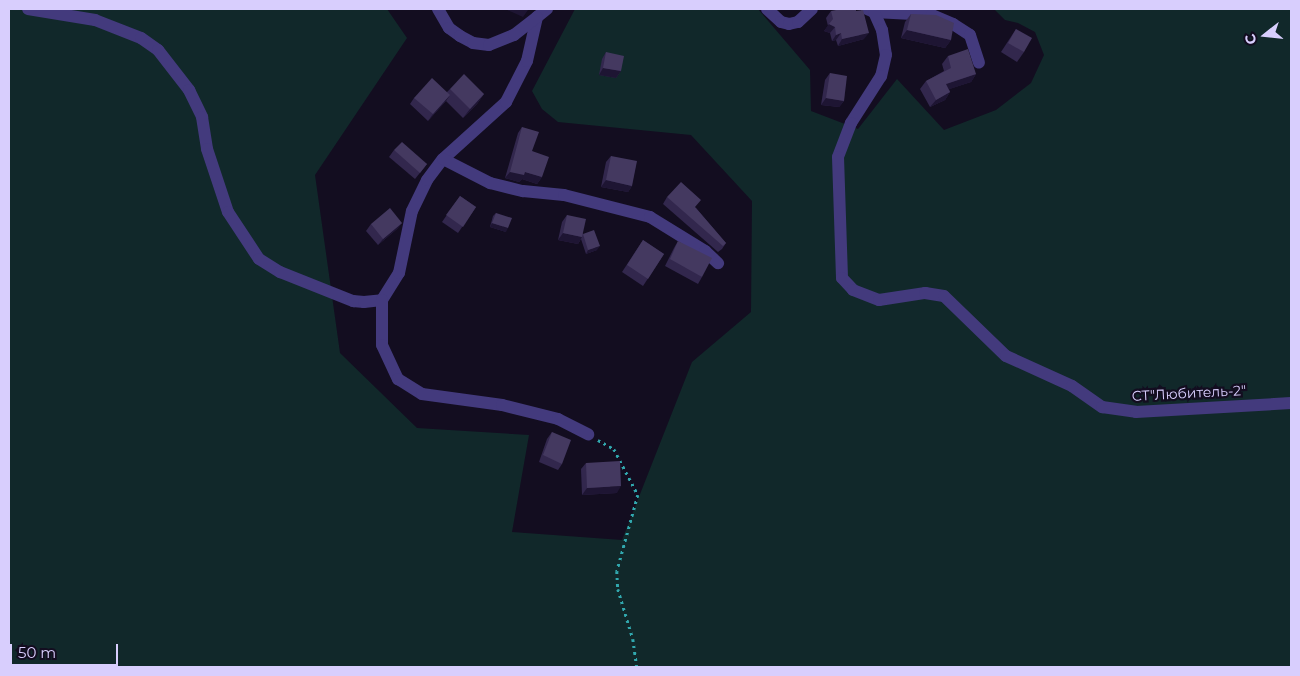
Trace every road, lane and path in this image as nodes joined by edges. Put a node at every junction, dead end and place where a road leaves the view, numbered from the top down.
1 (28, 9) edge
2 (438, 9) edge
3 (767, 9) edge
4 (812, 9) edge
5 (871, 10) edge
6 (542, 13) edge
7 (979, 63) dead end
8 (443, 159) junction
9 (718, 264) dead end
10 (382, 300) junction
11 (1291, 403) edge
12 (588, 434) joint
13 (636, 667) edge

1 - 10 street
2 - 6 street
3 - 4 street
5 - 7 street
5 - 11 street, СТ"Любитель-2"
6 - 8 street
8 - 9 street
8 - 10 street
10 - 12 street
12 - 13 path

